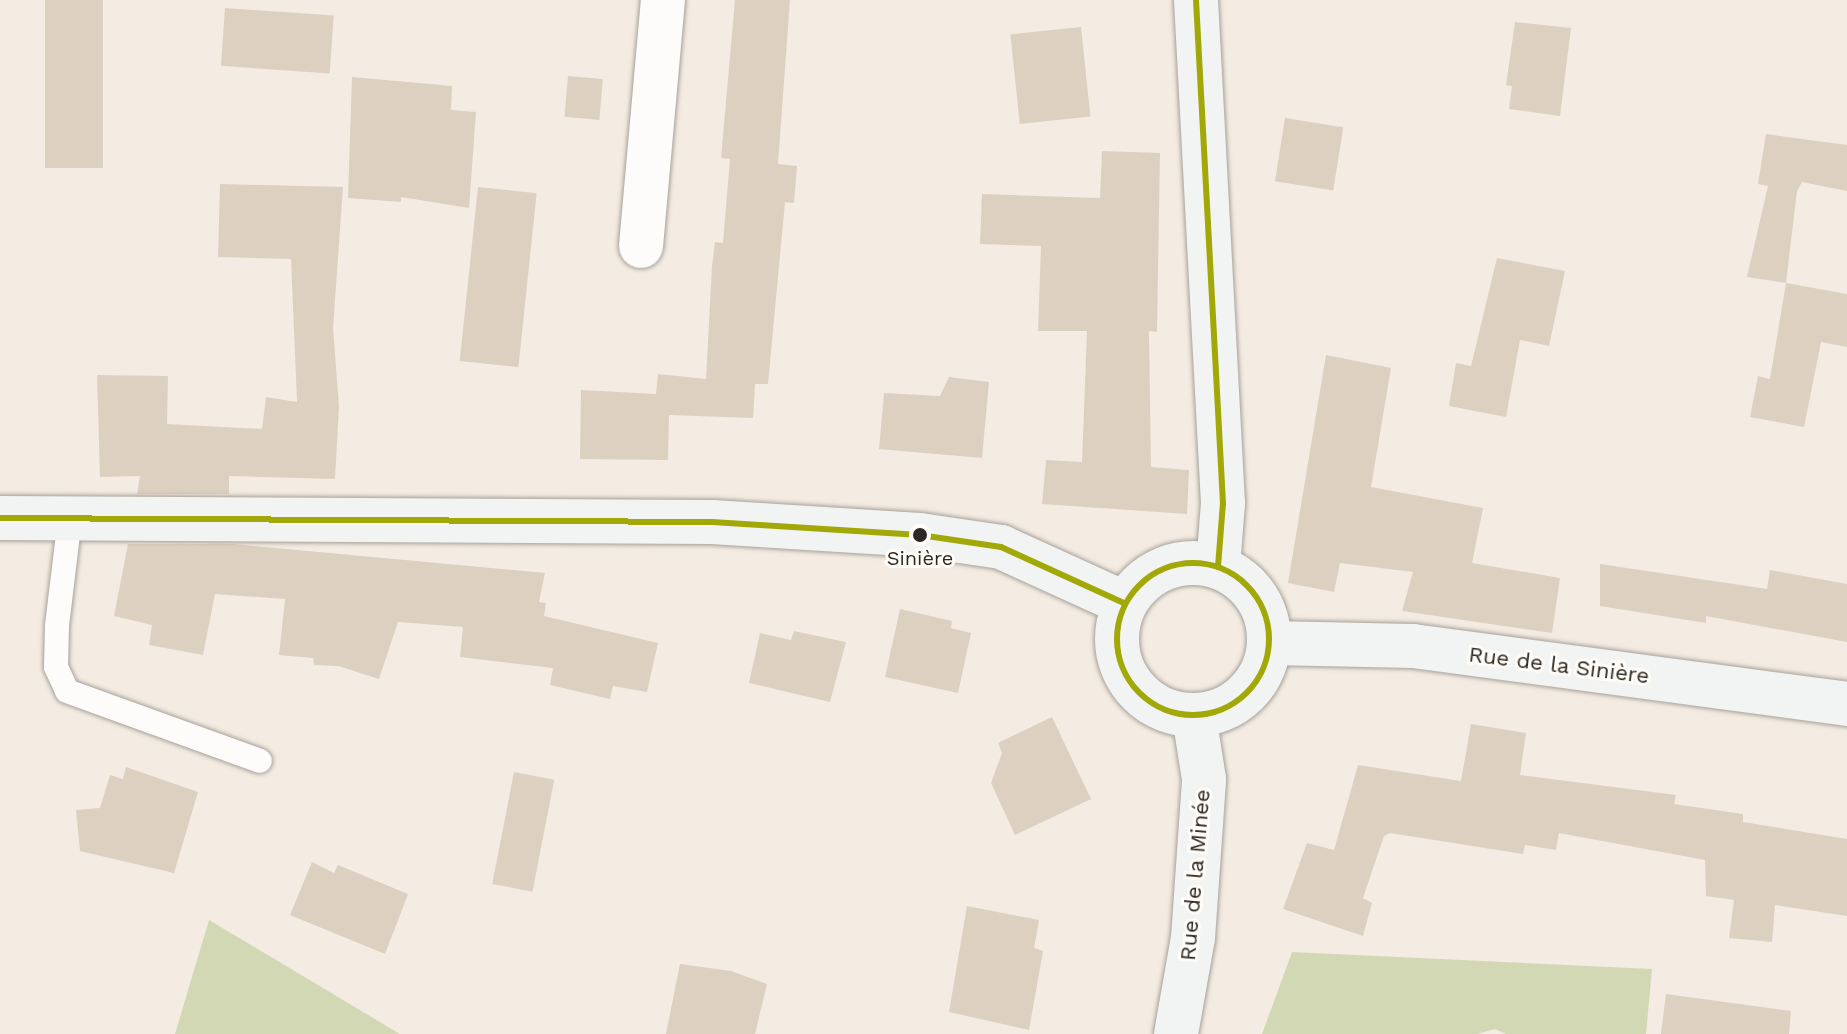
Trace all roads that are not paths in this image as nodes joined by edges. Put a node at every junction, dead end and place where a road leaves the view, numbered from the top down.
1 (663, 0) edge
2 (1196, 0) edge
3 (641, 246) dead end
4 (0, 518) edge
5 (70, 518) junction
6 (1218, 567) junction
7 (1124, 603) junction
8 (1270, 643) junction
9 (1847, 704) edge
10 (1194, 716) junction
11 (260, 761) dead end
12 (1176, 1034) edge

1 - 3 street
2 - 6 street
4 - 5 street
5 - 7 street
5 - 11 lane
6 - 7 street
6 - 8 street
7 - 10 street
8 - 9 street, Rue de la Sinière
8 - 10 street
10 - 12 street, Rue de la Minée

